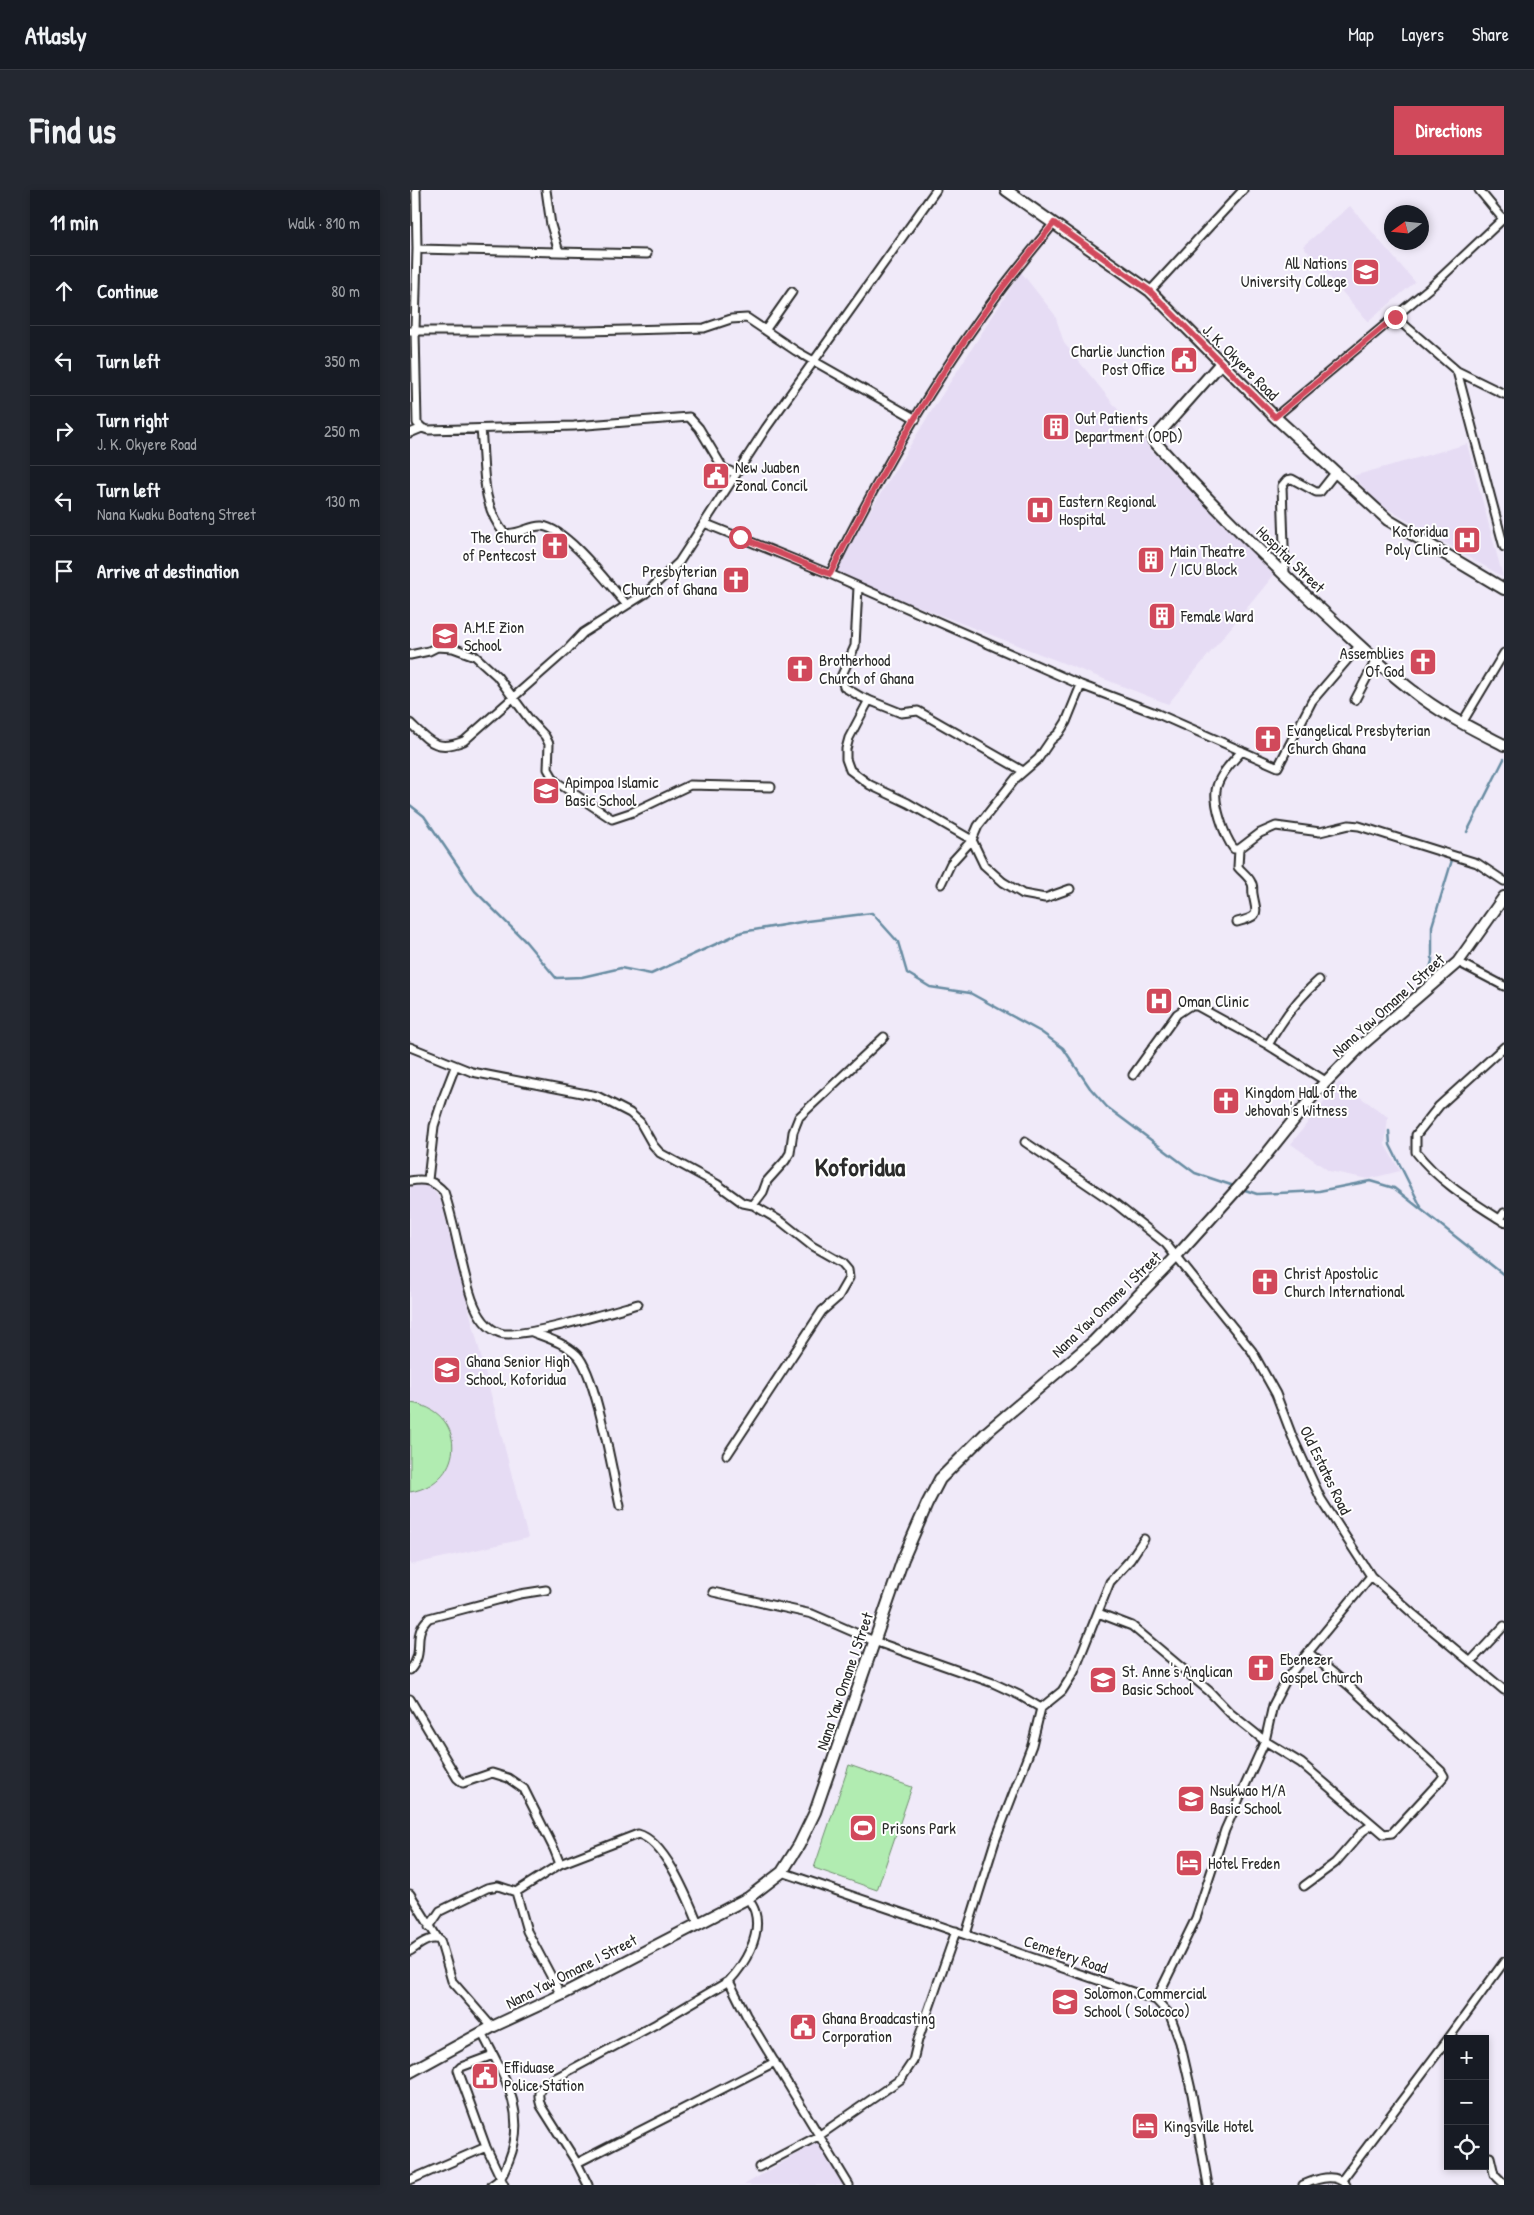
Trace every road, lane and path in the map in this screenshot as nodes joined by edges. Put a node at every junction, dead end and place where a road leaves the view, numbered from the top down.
1 (416, 190) edge
2 (546, 190) edge
3 (936, 190) edge
4 (1006, 190) edge
5 (1479, 190) edge
6 (1240, 191) edge
7 (1503, 219) edge
8 (1054, 223) junction
9 (418, 249) junction
10 (559, 252) junction
11 (647, 254) dead end
12 (1150, 291) junction
13 (792, 292) dead end
14 (1395, 317) junction
15 (766, 329) junction
16 (413, 331) edge
17 (814, 360) junction
18 (1221, 363) junction
19 (1457, 371) junction
20 (1504, 394) edge
21 (1275, 417) junction
22 (916, 419) junction
23 (422, 428) junction
24 (480, 429) junction
25 (410, 433) edge
26 (1335, 472) junction
27 (734, 473) junction
28 (704, 523) junction
29 (1504, 547) edge
30 (830, 574) junction
31 (1284, 575) junction
32 (858, 587) junction
33 (1504, 589) edge
34 (627, 605) junction
35 (1360, 645) junction
36 (1504, 653) edge
37 (410, 655) edge
38 (1376, 660) junction
39 (1081, 685) junction
40 (513, 698) junction
41 (869, 700) junction
42 (1355, 700) dead end
43 (1462, 723) junction
44 (410, 724) edge
45 (1504, 745) edge
46 (1242, 751) junction
47 (1023, 771) junction
48 (771, 787) dead end
49 (972, 840) junction
50 (1239, 849) junction
51 (1504, 881) edge
52 (941, 884) dead end
53 (1070, 889) dead end
54 (1504, 897) edge
55 (1237, 922) dead end
56 (1458, 962) junction
57 (1319, 980) dead end
58 (1504, 986) edge
59 (884, 1036) dead end
60 (1268, 1045) junction
61 (410, 1047) edge
62 (1504, 1047) edge
63 (455, 1067) junction
64 (1133, 1075) dead end
65 (1327, 1082) junction
66 (1025, 1142) dead end
67 (428, 1180) junction
68 (410, 1181) edge
69 (753, 1205) junction
70 (1503, 1218) edge
71 (1176, 1256) junction
72 (638, 1304) dead end
73 (532, 1332) junction
74 (727, 1455) dead end
75 (620, 1506) dead end
76 (1144, 1539) dead end
77 (1371, 1576) junction
78 (546, 1590) dead end
79 (713, 1592) dead end
80 (1098, 1613) junction
81 (1504, 1626) edge
82 (411, 1632) edge
83 (410, 1641) edge
84 (874, 1641) junction
85 (1309, 1653) junction
86 (1471, 1661) junction
87 (410, 1670) edge
88 (1504, 1690) edge
89 (410, 1699) edge
90 (1040, 1708) junction
91 (1265, 1741) junction
92 (1372, 1825) junction
93 (560, 1864) junction
94 (782, 1872) junction
95 (1304, 1886) dead end
96 (516, 1892) junction
97 (410, 1894) edge
98 (748, 1898) junction
99 (698, 1923) junction
100 (429, 1927) junction
101 (956, 1931) junction
102 (966, 1934) junction
103 (438, 1939) junction
104 (410, 1951) edge
105 (1504, 1962) edge
106 (729, 1981) junction
107 (561, 1995) junction
108 (1156, 2000) junction
109 (492, 2027) junction
110 (482, 2033) junction
111 (1451, 2035) edge
112 (1444, 2045) edge
113 (493, 2055) junction
114 (775, 2062) junction
115 (410, 2072) edge
116 (820, 2135) junction
117 (486, 2147) junction
118 (1490, 2157) dead end
119 (577, 2163) junction
120 (759, 2167) dead end
121 (410, 2180) edge
122 (502, 2182) edge
123 (1344, 2183) edge
124 (1504, 2184) edge
125 (492, 2185) edge
126 (588, 2185) edge
127 (849, 2185) edge
128 (1208, 2185) edge
129 (1303, 2185) edge

1 - 9 street
2 - 10 street
3 - 17 street
4 - 8 main road, J. K. Okyere Road
5 - 7 street
6 - 12 street
7 - 14 street
8 - 12 main road, J. K. Okyere Road
8 - 22 street
9 - 10 street
9 - 16 street
10 - 11 street
12 - 18 main road, J. K. Okyere Road
13 - 15 street
14 - 19 street
14 - 21 street
15 - 16 street
15 - 17 street
16 - 23 street
17 - 22 street
17 - 27 street
18 - 21 main road, J. K. Okyere Road
18 - 31 main road, Hospital Street
19 - 20 street
19 - 29 street
21 - 26 main road, J. K. Okyere Road
22 - 30 street
23 - 24 street
23 - 25 street
24 - 27 street
24 - 34 street
26 - 31 street
26 - 33 main road, J. K. Okyere Road
27 - 28 street
28 - 30 street
28 - 34 street
30 - 32 street
31 - 35 main road, Hospital Street
32 - 39 street
32 - 41 street
34 - 40 street
35 - 38 main road, Hospital Street
35 - 46 street
36 - 43 street
37 - 40 street
38 - 42 street
38 - 43 main road, Hospital Street
39 - 46 street
39 - 47 street
40 - 44 street
40 - 48 street
41 - 47 street
41 - 49 street
43 - 45 main road, Hospital Street
46 - 50 street
47 - 49 street
49 - 52 street
49 - 53 street
50 - 51 street
50 - 55 street
54 - 56 main road, Nana Yaw Omane I Street
56 - 58 street
56 - 65 main road, Nana Yaw Omane I Street
57 - 60 street
59 - 69 street
60 - 64 street
60 - 65 street
61 - 63 street
62 - 70 street
63 - 67 street
63 - 69 street
65 - 71 main road, Nana Yaw Omane I Street
66 - 71 street, Old Estates Road
67 - 68 street
67 - 73 street
69 - 74 street
71 - 77 street, Old Estates Road
71 - 84 main road, Nana Yaw Omane I Street
72 - 73 street
73 - 75 street
76 - 80 street
77 - 85 street
77 - 86 street, Old Estates Road
78 - 82 street
79 - 84 street
80 - 90 street
80 - 91 street
81 - 86 street
83 - 87 street
84 - 90 street
84 - 94 main road, Nana Yaw Omane I Street
85 - 91 street
85 - 92 street
86 - 88 street, Old Estates Road
89 - 93 street
90 - 102 street
91 - 92 street
91 - 108 street
92 - 95 street
93 - 96 street
93 - 99 street
94 - 98 main road, Nana Yaw Omane I Street
94 - 101 street, Cemetery Road
96 - 100 street
96 - 107 street
97 - 100 street
98 - 99 main road, Nana Yaw Omane I Street
98 - 106 street
99 - 107 main road, Nana Yaw Omane I Street
100 - 103 street
101 - 102 street, Cemetery Road
101 - 116 street
102 - 108 street, Cemetery Road
103 - 104 street
103 - 109 street
105 - 111 street
106 - 114 street
106 - 119 street
107 - 109 main road, Nana Yaw Omane I Street
108 - 128 street
109 - 110 main road, Nana Yaw Omane I Street
110 - 113 street
110 - 115 main road, Nana Yaw Omane I Street
112 - 123 street
113 - 117 street
113 - 122 street
114 - 116 street
114 - 119 street
116 - 120 street
116 - 127 street
117 - 121 street
117 - 122 street
118 - 124 street
119 - 126 street
122 - 125 street
123 - 129 street

